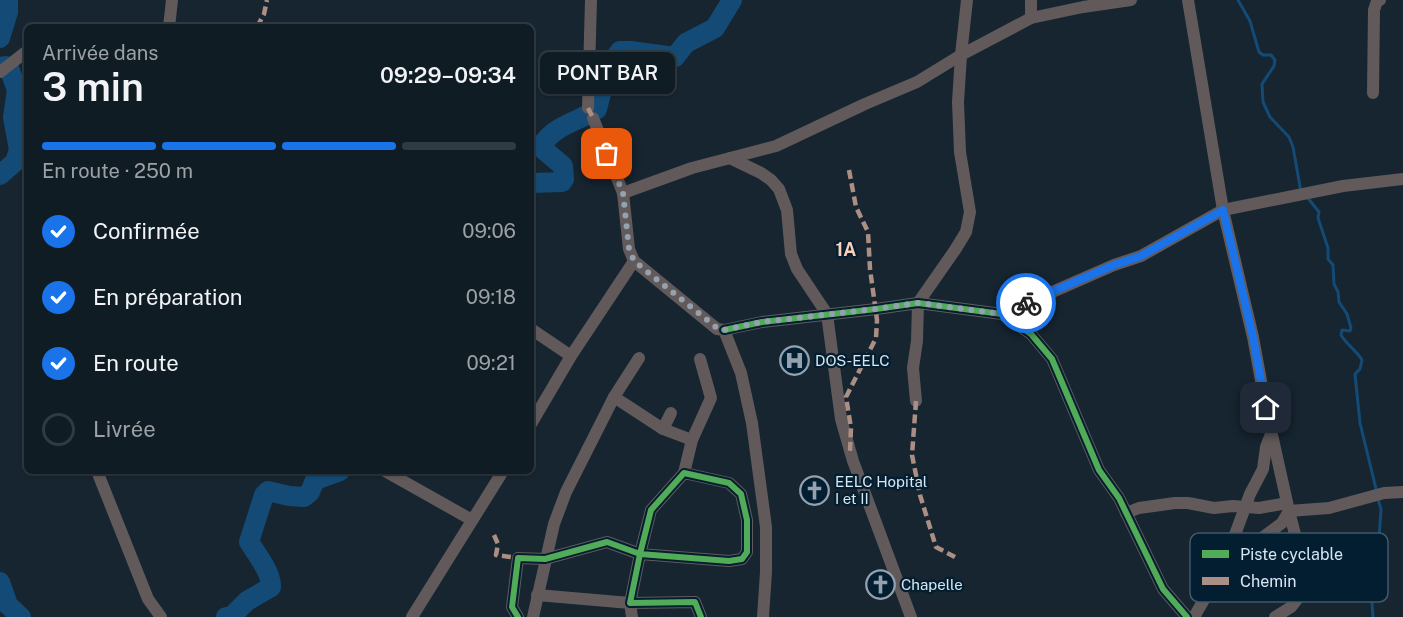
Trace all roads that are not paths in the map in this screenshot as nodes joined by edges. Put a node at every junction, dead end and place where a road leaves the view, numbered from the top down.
1 (172, 0) edge
2 (591, 0) edge
3 (967, 0) edge
4 (1030, 0) edge
5 (1131, 0) edge
6 (1188, 0) edge
7 (1380, 0) edge
8 (1030, 18) junction
9 (169, 24) edge
10 (24, 53) edge
11 (961, 55) junction
12 (0, 72) edge
13 (1372, 93) dead end
14 (730, 158) junction
15 (1403, 179) edge
16 (623, 193) junction
17 (1223, 210) junction
18 (634, 261) junction
19 (918, 303) junction
20 (1002, 314) junction
21 (826, 315) junction
22 (534, 330) edge
23 (724, 330) junction
24 (571, 356) junction
25 (639, 358) dead end
26 (700, 359) dead end
27 (614, 398) junction
28 (916, 401) dead end
29 (671, 413) dead end
30 (534, 419) edge
31 (663, 429) junction
32 (1272, 434) junction
33 (692, 440) junction
34 (684, 473) junction
35 (98, 474) edge
36 (390, 474) edge
37 (501, 474) edge
38 (1403, 492) edge
39 (1288, 507) junction
40 (1245, 508) junction
41 (1126, 513) junction
42 (472, 520) junction
43 (1236, 533) edge
44 (1269, 533) edge
45 (1295, 533) edge
46 (640, 554) junction
47 (545, 559) junction
48 (537, 595) junction
49 (1203, 602) edge
50 (1295, 602) edge
51 (630, 603) junction
52 (161, 617) edge
53 (412, 617) edge
54 (518, 617) edge
55 (533, 617) edge
56 (632, 617) edge
57 (701, 617) edge
58 (763, 617) edge
59 (911, 617) edge
60 (1187, 617) edge
61 (1194, 617) edge
62 (1275, 617) edge

1 - 9 street
2 - 16 street
3 - 11 street
4 - 8 street
5 - 8 street
6 - 17 street
7 - 13 street
8 - 11 street
10 - 12 street
11 - 14 street
11 - 19 street
14 - 16 street
14 - 21 street
15 - 17 street
16 - 18 street
17 - 20 street
17 - 32 street
18 - 23 street
18 - 24 street
19 - 20 street
19 - 21 street
19 - 28 street
20 - 41 street
21 - 23 street
21 - 59 street
22 - 24 street
23 - 58 street
24 - 30 street
25 - 27 street
26 - 33 street
27 - 31 street
27 - 47 street
29 - 31 street
31 - 33 street
32 - 39 street
32 - 40 street
33 - 34 street
34 - 46 street
34 - 46 street
35 - 52 street
36 - 42 street
37 - 42 street
38 - 39 street
39 - 40 street
39 - 44 street
39 - 45 street
40 - 41 street
40 - 43 street
41 - 60 street
42 - 53 street
46 - 47 street
46 - 51 street
47 - 48 street
47 - 54 street
48 - 51 street
48 - 55 street
49 - 61 street
50 - 62 street
51 - 56 street
51 - 57 street

